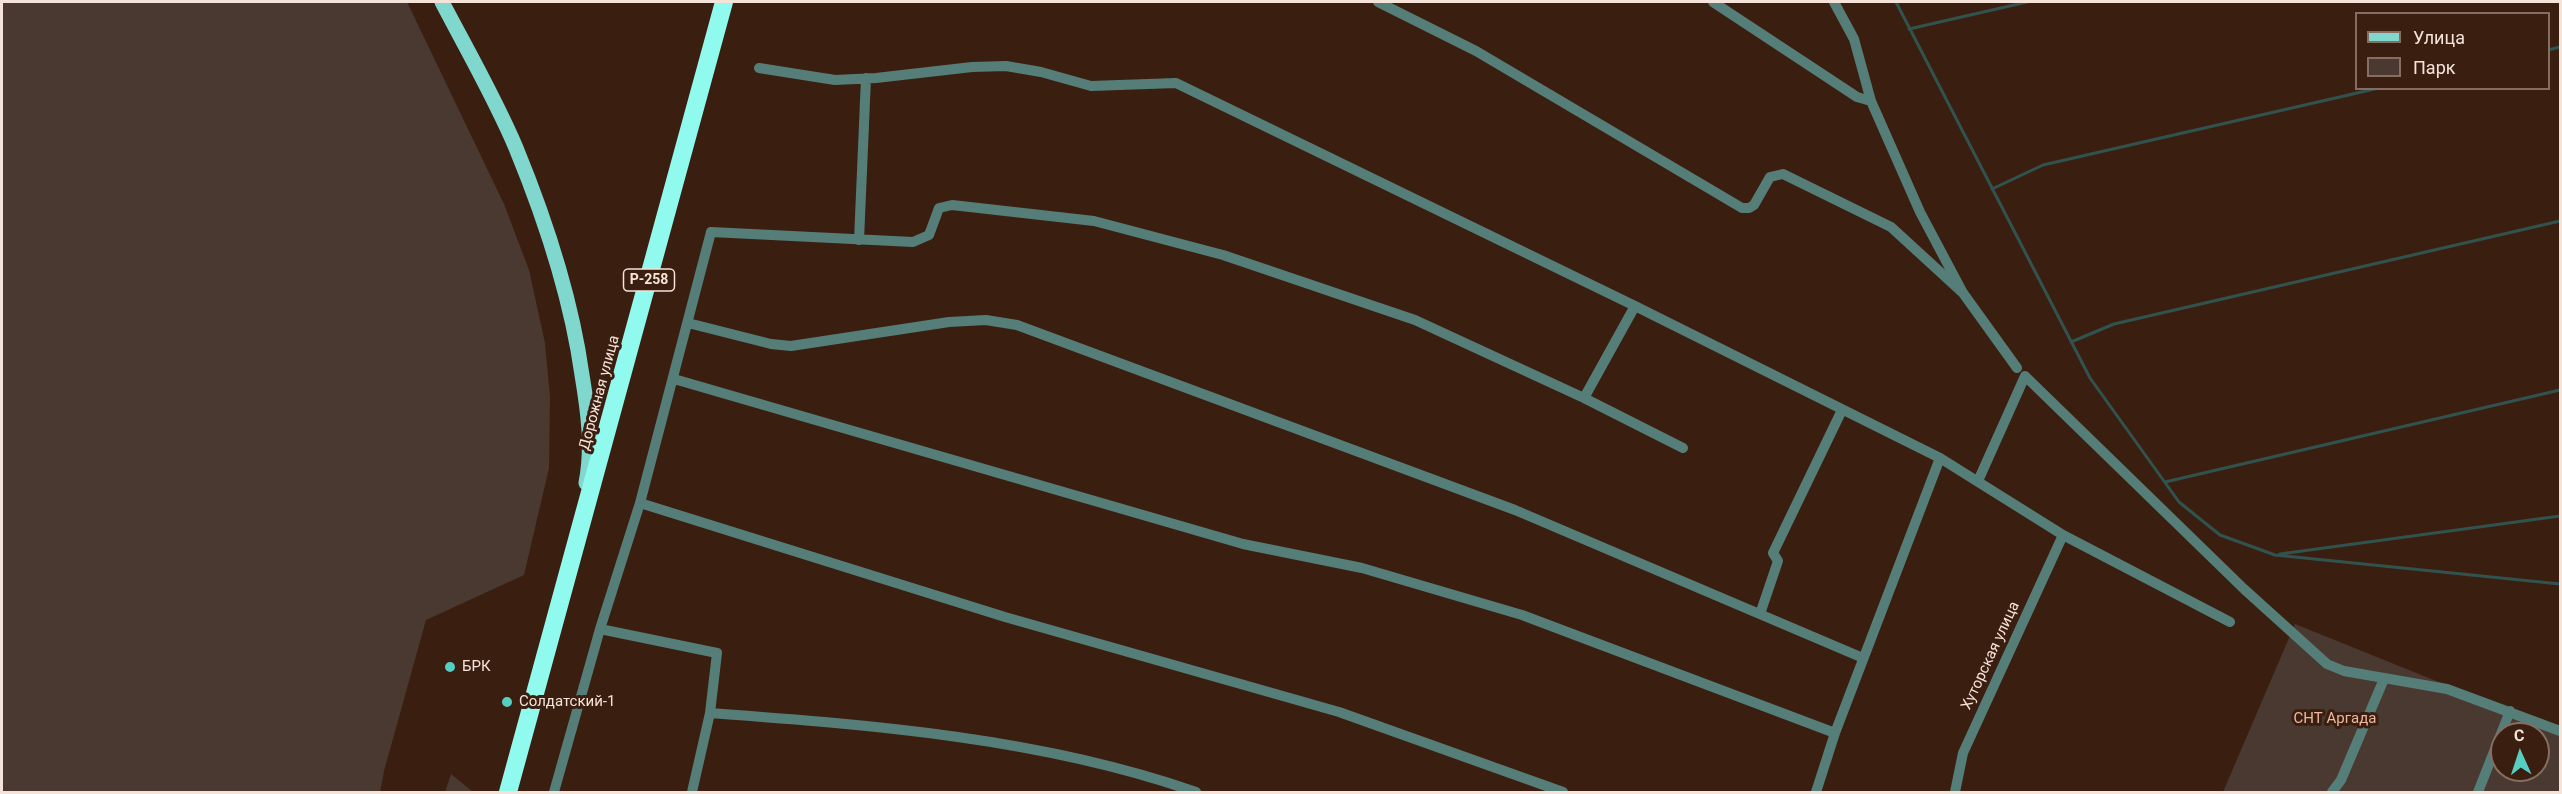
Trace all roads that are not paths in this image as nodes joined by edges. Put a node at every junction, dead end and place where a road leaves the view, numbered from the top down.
1 (442, 2) edge
2 (724, 2) edge
3 (1378, 2) edge
4 (1713, 2) edge
5 (1834, 2) edge
6 (759, 68) dead end
7 (866, 78) junction
8 (1871, 101) junction
9 (859, 240) junction
10 (1963, 293) junction
11 (1635, 306) junction
12 (688, 322) junction
13 (2017, 368) dead end
14 (674, 379) junction
15 (1584, 398) junction
16 (1842, 410) junction
17 (1683, 448) dead end
18 (1940, 458) junction
19 (1978, 481) junction
20 (640, 503) junction
21 (2063, 535) junction
22 (574, 558) junction
23 (1760, 614) junction
24 (2230, 622) dead end
25 (600, 629) junction
26 (1863, 658) junction
27 (2384, 679) junction
28 (2510, 711) junction
29 (710, 713) junction
30 (2560, 731) edge
31 (1835, 733) junction
32 (508, 792) edge
33 (554, 792) edge
34 (692, 792) edge
35 (1196, 792) edge
36 (1563, 792) edge
37 (1816, 792) edge
38 (1956, 792) edge
39 (2332, 792) edge
40 (2478, 792) edge

1 - 22 main road
2 - 22 highway, Дорожная улица / Р-258
3 - 10 street
4 - 8 street
5 - 8 street
6 - 7 street
7 - 9 street
7 - 11 street
8 - 10 street
9 - 12 street
9 - 15 street
10 - 13 street
11 - 15 street
11 - 16 street
12 - 14 street
12 - 23 street
14 - 20 street
14 - 31 street
15 - 17 street
16 - 18 street
16 - 23 street
18 - 19 street
18 - 26 street
19 - 21 street
19 - 27 street
20 - 25 street
20 - 36 street
21 - 24 street
21 - 38 street, Хуторская улица
22 - 32 highway, Дорожная улица / Р-258
23 - 26 street
25 - 29 street
25 - 33 street
26 - 31 street
27 - 28 street
27 - 39 street
28 - 30 street
28 - 40 street
29 - 34 street
29 - 35 street
31 - 37 street

